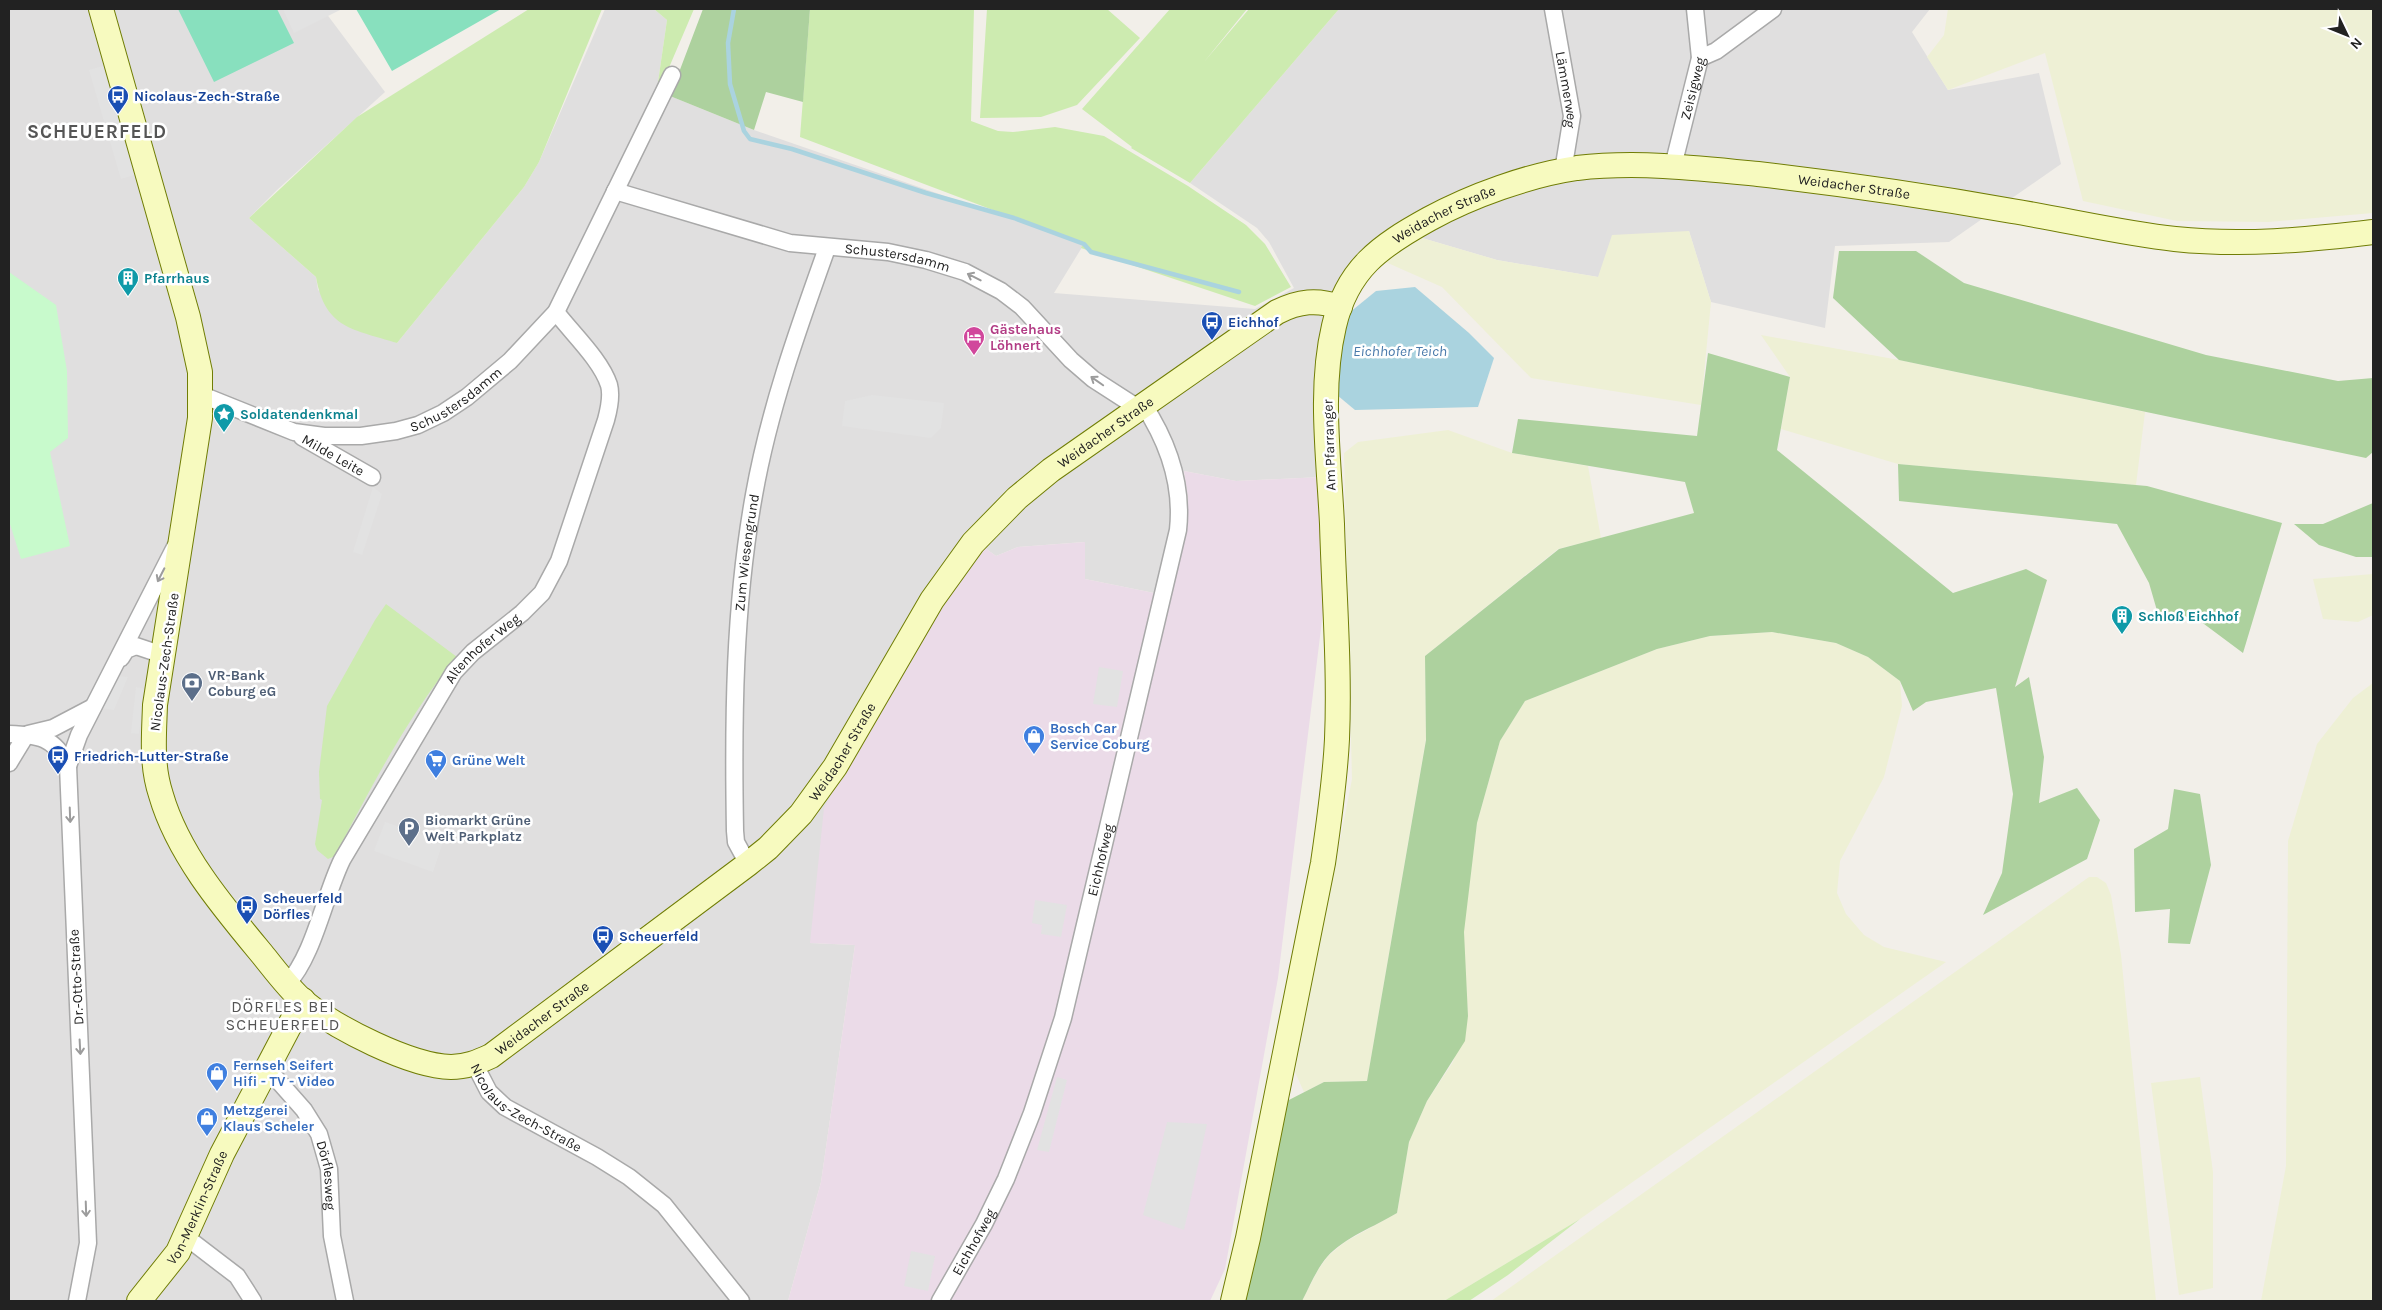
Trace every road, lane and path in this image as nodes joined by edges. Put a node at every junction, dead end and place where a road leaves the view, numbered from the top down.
1 (101, 9) edge
2 (1553, 9) edge
3 (1695, 9) edge
4 (1773, 9) edge
5 (1700, 58) junction
6 (672, 75) dead end
7 (1673, 166) junction
8 (1562, 171) junction
9 (615, 191) junction
10 (2373, 232) edge
11 (827, 248) junction
12 (1340, 307) junction
13 (556, 312) junction
14 (202, 395) junction
15 (1140, 406) junction
16 (294, 432) junction
17 (372, 477) dead end
18 (182, 531) junction
19 (163, 655) junction
20 (116, 663) junction
21 (93, 707) junction
22 (9, 734) edge
23 (26, 735) junction
24 (9, 763) edge
25 (68, 766) junction
26 (748, 864) junction
27 (295, 992) junction
28 (474, 1064) junction
29 (266, 1067) junction
30 (186, 1237) junction
31 (77, 1301) edge
32 (139, 1301) edge
33 (253, 1301) edge
34 (345, 1301) edge
35 (741, 1301) edge
36 (940, 1301) edge
37 (1233, 1301) edge

1 - 14 street, Nicolaus-Zech-Straße
2 - 8 street, Lämmerweg
3 - 5 street, Zeisigweg
4 - 5 street
5 - 7 street, Zeisigweg
6 - 9 street, Schustersdamm
7 - 8 street, Weidacher Straße
7 - 10 street, Weidacher Straße
8 - 12 street, Weidacher Straße
9 - 11 street, Schustersdamm
9 - 13 street, Schustersdamm
15 -> 11 street, Schustersdamm
11 - 26 street, Zum Wiesengrund
12 - 15 street, Weidacher Straße
12 - 37 street, Am Pfarranger
13 - 16 street, Schustersdamm
13 - 27 street, Altenhofer Weg
14 - 16 street, Schustersdamm
14 - 18 street, Nicolaus-Zech-Straße
15 - 26 street, Weidacher Straße
15 - 36 street, Eichhofweg
16 - 17 street, Milde Leite
18 - 19 street, Nicolaus-Zech-Straße
18 -> 20 street, Dr.-Otto-Straße
19 - 20 street, Dr.-Otto-Straße
19 - 27 street, Nicolaus-Zech-Straße
20 - 21 street, Dr.-Otto-Straße
21 - 23 street
21 - 25 street, Dr.-Otto-Straße
22 - 23 street
23 - 24 street
23 - 25 street
25 -> 31 street, Dr.-Otto-Straße
26 - 28 street, Weidacher Straße
27 - 28 street, Nicolaus-Zech-Straße
27 - 29 street, Von-Merklin-Straße
28 - 35 street, Nicolaus-Zech-Straße
29 - 30 street, Von-Merklin-Straße
29 - 34 street, Dörflesweg
30 - 32 street, Von-Merklin-Straße
30 - 33 street

